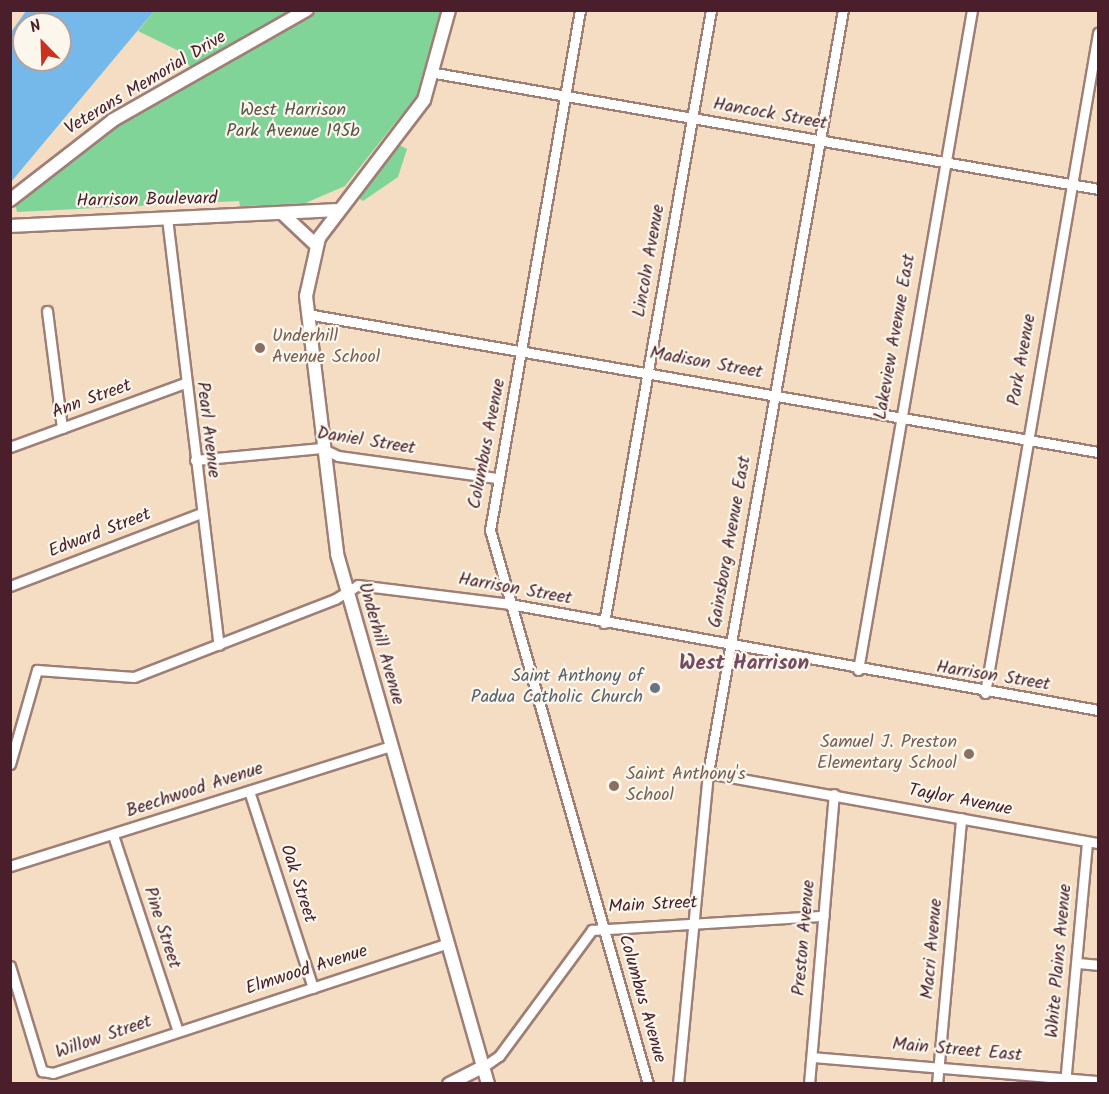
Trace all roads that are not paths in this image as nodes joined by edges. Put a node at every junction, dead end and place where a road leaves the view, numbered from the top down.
1 (307, 10) edge
2 (449, 10) edge
3 (580, 10) edge
4 (711, 10) edge
5 (843, 10) edge
6 (972, 10) edge
7 (1098, 33) edge
8 (435, 73) junction
9 (564, 96) junction
10 (692, 118) junction
11 (819, 141) junction
12 (945, 162) junction
13 (1072, 185) junction
14 (1098, 189) edge
15 (10, 200) edge
16 (338, 210) junction
17 (284, 214) junction
18 (166, 218) junction
19 (10, 226) edge
20 (316, 245) junction
21 (47, 311) dead end
22 (307, 314) junction
23 (522, 349) junction
24 (648, 371) junction
25 (185, 383) junction
26 (774, 393) junction
27 (899, 415) junction
28 (62, 428) junction
29 (1026, 439) junction
30 (10, 447) edge
31 (321, 448) junction
32 (1098, 452) edge
33 (195, 460) junction
34 (496, 478) junction
35 (201, 513) junction
36 (10, 586) edge
37 (347, 592) junction
38 (510, 604) junction
39 (604, 623) junction
40 (219, 645) junction
41 (730, 645) junction
42 (858, 670) junction
43 (985, 693) junction
44 (1098, 710) edge
45 (390, 746) junction
46 (10, 764) edge
47 (708, 773) junction
48 (249, 791) junction
49 (834, 795) junction
50 (961, 818) junction
51 (113, 835) junction
52 (1087, 842) junction
53 (1098, 843) edge
54 (10, 866) edge
55 (824, 916) junction
56 (693, 921) junction
57 (603, 926) junction
58 (446, 944) junction
59 (1077, 963) junction
60 (1098, 965) edge
61 (10, 966) edge
62 (314, 988) junction
63 (178, 1031) junction
64 (812, 1057) junction
65 (939, 1065) junction
66 (483, 1067) junction
67 (1065, 1081) edge
68 (1098, 1081) edge
69 (449, 1083) edge
70 (488, 1083) edge
71 (648, 1083) edge
72 (678, 1083) edge
73 (809, 1083) edge
74 (937, 1083) edge

1 - 15 street, Veterans Memorial Drive
2 - 8 street
3 - 9 street, Columbus Avenue
4 - 10 street, Lincoln Avenue
5 - 11 street, Gainsborg Avenue East
6 - 12 street, Lakeview Avenue East
7 - 13 street, Park Avenue
8 - 9 street, Hancock Street
8 - 16 street
9 - 10 street, Hancock Street
9 - 23 street, Columbus Avenue
10 - 11 street, Hancock Street
10 - 24 street, Lincoln Avenue
11 - 12 street, Hancock Street
11 - 26 street, Gainsborg Avenue East
12 - 13 street, Hancock Street
12 - 27 street, Lakeview Avenue East
13 - 14 street, Hancock Street
13 - 29 street, Park Avenue
16 - 17 street, Harrison Boulevard
16 - 20 street, Underhill Avenue
17 - 18 street, Harrison Boulevard
17 - 20 street
18 - 19 street, Harrison Boulevard
18 - 25 street, Pearl Avenue
20 - 22 street, Underhill Avenue
21 - 28 street
22 - 23 street, Madison Street
22 - 31 street, Underhill Avenue
23 - 24 street, Madison Street
23 - 34 street, Columbus Avenue
24 - 26 street, Madison Street
24 - 39 street, Lincoln Avenue
25 - 28 street, Ann Street
25 - 33 street, Pearl Avenue
26 - 27 street, Madison Street
26 - 41 street, Gainsborg Avenue East
27 - 29 street, Madison Street
27 - 42 street, Lakeview Avenue East
28 - 30 street, Ann Street
29 - 32 street, Madison Street
29 - 43 street, Park Avenue
31 - 33 street, Daniel Street
31 - 34 street, Daniel Street
31 - 37 street, Underhill Avenue
33 - 35 street, Pearl Avenue
34 - 38 street, Columbus Avenue
35 - 36 street, Edward Street
35 - 40 street, Pearl Avenue
37 - 38 street, Harrison Street
37 - 40 street, Harrison Street
37 - 45 street, Underhill Avenue
38 - 39 street, Harrison Street
38 - 57 street, Columbus Avenue
39 - 41 street, Harrison Street
40 - 46 street, Harrison Street
41 - 42 street, Harrison Street
41 - 47 street, Gainsborg Avenue East
42 - 43 street, Harrison Street
43 - 44 street, Harrison Street
45 - 48 street, Beechwood Avenue
45 - 58 street, Underhill Avenue
47 - 49 street, Taylor Avenue
47 - 56 street, Gainsborg Avenue East
48 - 51 street, Beechwood Avenue
48 - 62 street, Oak Street
49 - 50 street, Taylor Avenue
49 - 55 street, Preston Avenue
50 - 52 street, Taylor Avenue
50 - 65 street, Macri Avenue
51 - 54 street, Beechwood Avenue
51 - 63 street, Pine Street
52 - 53 street, Taylor Avenue
52 - 59 street, White Plains Avenue
55 - 56 street, Main Street
55 - 64 street, Preston Avenue
56 - 57 street, Main Street
56 - 72 street, Gainsborg Avenue East
57 - 66 street, Main Street
57 - 71 street, Columbus Avenue
58 - 62 street, Elmwood Avenue
58 - 66 street, Underhill Avenue
59 - 60 street
59 - 67 street, White Plains Avenue
61 - 63 street, Willow Street
62 - 63 street, Elmwood Avenue
64 - 65 street, Main Street East
64 - 73 street, Preston Avenue
65 - 67 street, Main Street East
65 - 74 street, Macri Avenue
66 - 69 street, Main Street
66 - 70 street, Underhill Avenue
67 - 68 street, Main Street East

